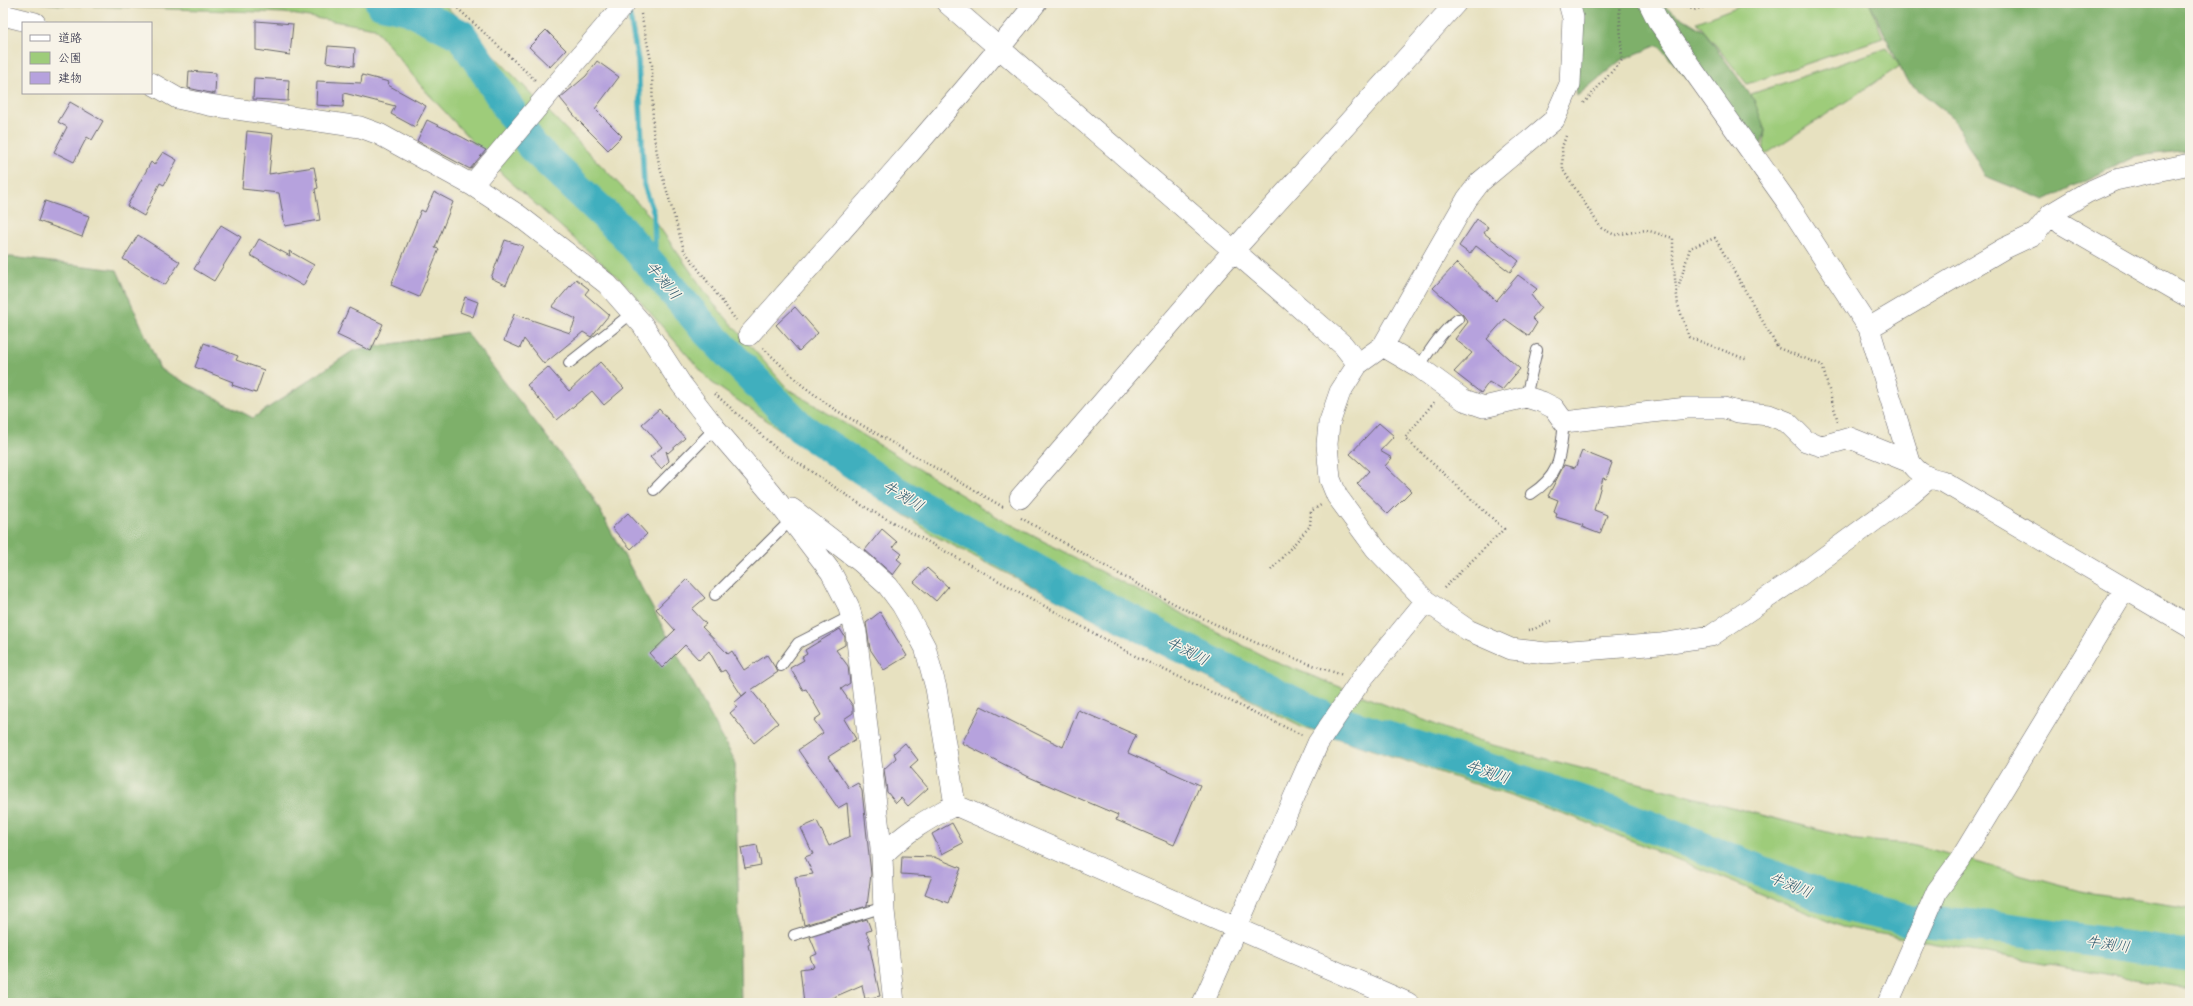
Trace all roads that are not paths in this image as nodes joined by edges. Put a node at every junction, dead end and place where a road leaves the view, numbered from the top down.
1 (947, 3) edge
2 (1036, 3) edge
3 (1456, 3) edge
4 (1569, 3) edge
5 (1649, 3) edge
6 (628, 8) edge
7 (3, 15) edge
8 (31, 22) edge
9 (999, 48) junction
10 (152, 83) edge
11 (2190, 164) edge
12 (472, 185) junction
13 (2051, 214) junction
14 (1234, 250) junction
15 (2190, 298) edge
16 (632, 313) junction
17 (1458, 319) dead end
18 (1869, 328) junction
19 (749, 335) road end
20 (1383, 346) junction
21 (1537, 350) dead end
22 (569, 363) dead end
23 (1358, 364) junction
24 (1419, 367) junction
25 (1526, 397) junction
26 (1564, 422) junction
27 (715, 428) junction
28 (1910, 462) junction
29 (1929, 478) junction
30 (654, 490) dead end
31 (771, 493) junction
32 (1531, 494) dead end
33 (1015, 508) road end
34 (791, 520) junction
35 (2125, 588) junction
36 (715, 595) dead end
37 (1432, 598) junction
38 (851, 616) junction
39 (2190, 627) edge
40 (782, 666) dead end
41 (956, 804) junction
42 (882, 856) junction
43 (884, 907) junction
44 (1236, 928) junction
45 (794, 935) dead end
46 (894, 1003) edge
47 (1203, 1003) edge
48 (1408, 1003) edge
49 (1888, 1003) edge

1 - 9 street
2 - 9 street
3 - 14 street
4 - 20 street
5 - 18 street
6 - 12 street
7 - 8 street
9 - 14 street
9 - 19 street
10 - 12 street
11 - 13 street
12 - 16 street
13 - 15 street
13 - 18 street
14 - 23 street
14 - 33 street
16 - 22 lane
16 - 27 street
17 - 24 lane
18 - 28 street
20 - 23 street
20 - 24 street
21 - 25 lane
23 - 37 street
24 - 25 street
25 - 26 street
26 - 28 street
26 - 32 lane
27 - 30 lane
27 - 31 street
28 - 29 street
29 - 35 street
29 - 37 street
31 - 34 street
31 - 41 street
34 - 36 lane
34 - 38 street
35 - 39 street
35 - 49 street
37 - 44 street
38 - 40 lane
38 - 42 street
41 - 42 street
41 - 44 street
42 - 43 street
43 - 45 lane
43 - 46 street
44 - 47 street
44 - 48 street

